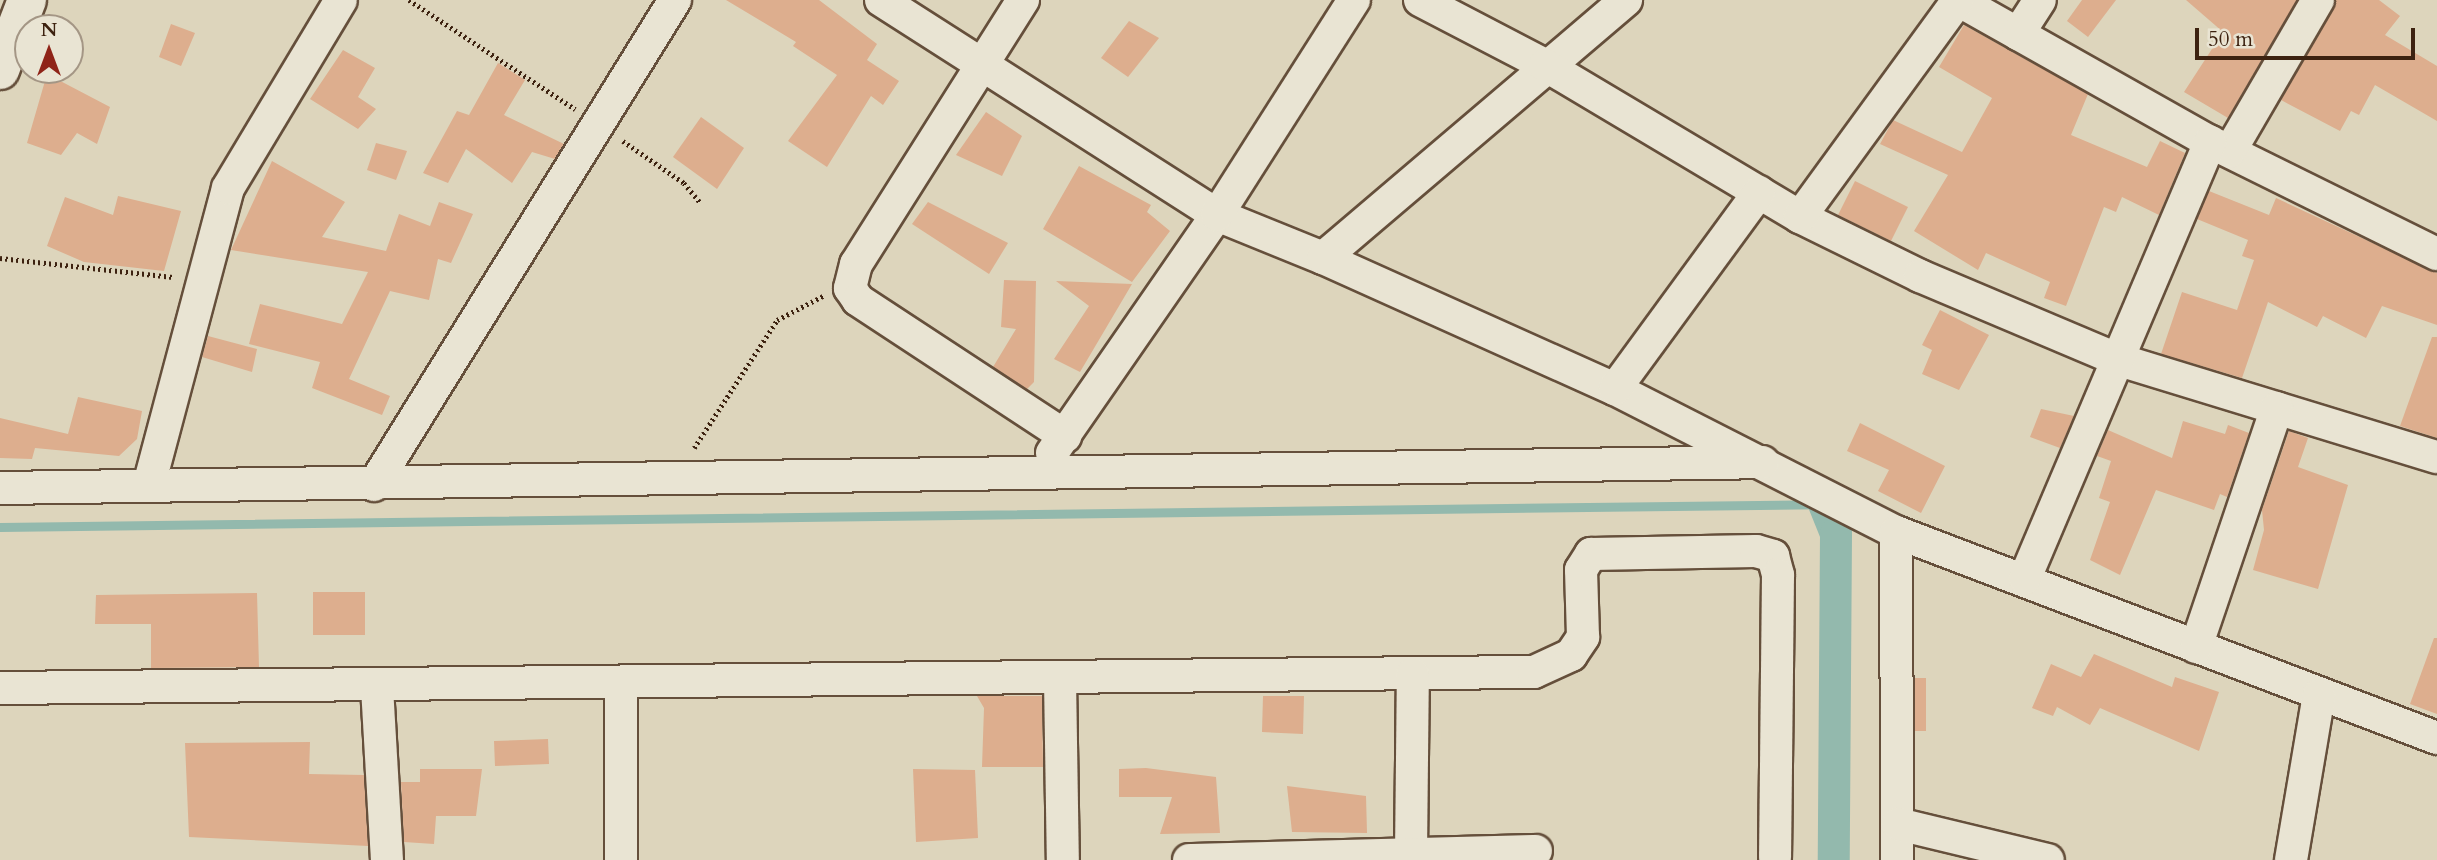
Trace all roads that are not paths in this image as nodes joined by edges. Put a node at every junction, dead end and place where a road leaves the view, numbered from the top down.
1 (27, 0) edge
2 (341, 0) edge
3 (676, 0) edge
4 (881, 0) edge
5 (1023, 0) edge
6 (1354, 0) edge
7 (1420, 0) edge
8 (1626, 0) edge
9 (1958, 0) edge
10 (2040, 0) edge
11 (2318, 0) edge
12 (2018, 34) junction
13 (983, 63) junction
14 (1545, 65) junction
15 (0, 70) edge
16 (2220, 147) junction
17 (1759, 192) junction
18 (1217, 215) junction
19 (1800, 217) junction
20 (2437, 254) edge
21 (1323, 258) junction
22 (2119, 360) junction
23 (1615, 389) junction
24 (2277, 408) junction
25 (1065, 436) junction
26 (2437, 457) edge
27 (1763, 462) junction
28 (1037, 472) junction
29 (149, 485) junction
30 (373, 485) junction
31 (0, 488) edge
32 (1896, 532) junction
33 (2025, 578) junction
34 (2196, 647) junction
35 (1413, 674) junction
36 (1060, 679) junction
37 (621, 684) junction
38 (377, 687) junction
39 (0, 688) edge
40 (2319, 695) junction
41 (2437, 738) edge
42 (1898, 824) junction
43 (1536, 852) dead end
44 (1412, 854) junction
45 (2009, 856) edge
46 (1775, 857) dead end
47 (387, 860) edge
48 (621, 860) edge
49 (1063, 860) edge
50 (1189, 860) edge
51 (1897, 860) edge
52 (2048, 860) edge
53 (2291, 860) edge

1 - 15 street
2 - 29 street
3 - 30 street
4 - 13 street
5 - 13 street
6 - 18 street
7 - 14 street
8 - 14 street
9 - 12 street
9 - 19 street
10 - 12 street
11 - 16 street
12 - 16 street
13 - 18 street
13 - 25 street
14 - 17 street
14 - 21 street
16 - 20 street
16 - 22 street
17 - 19 street
17 - 23 street
18 - 21 street
18 - 25 street
19 - 22 street
21 - 23 street
22 - 24 street
22 - 33 street
23 - 27 street
24 - 26 street
24 - 34 street
25 - 28 street
27 - 28 street
27 - 32 street
28 - 30 street
29 - 30 street
29 - 31 street
32 - 33 street
32 - 42 street
33 - 34 street
34 - 40 street
35 - 36 street
35 - 44 street
35 - 46 street
36 - 37 street
36 - 49 street
37 - 38 street
37 - 48 street
38 - 39 street
38 - 47 street
40 - 41 street
40 - 53 street
42 - 45 street
42 - 51 street
43 - 44 street
44 - 50 street
45 - 52 street

